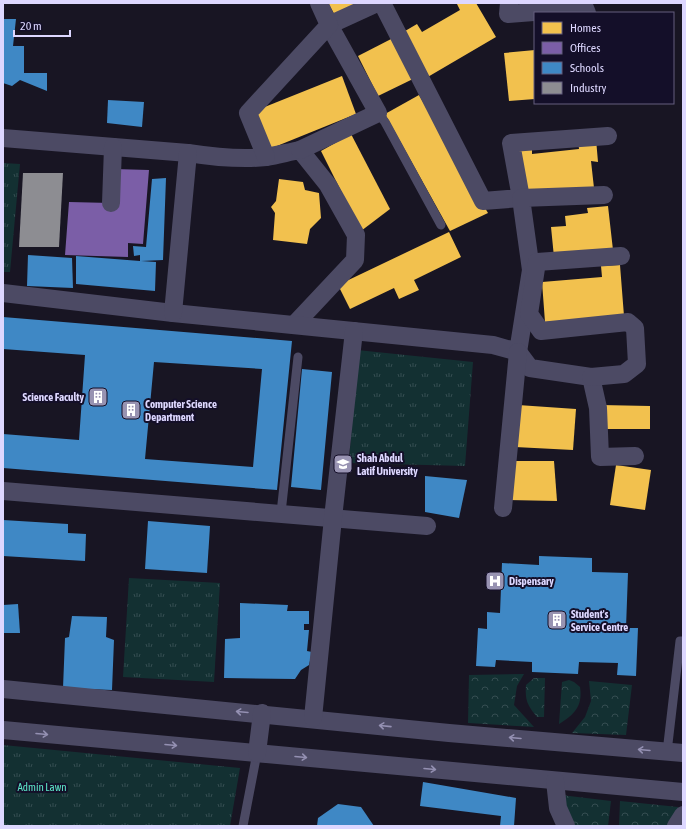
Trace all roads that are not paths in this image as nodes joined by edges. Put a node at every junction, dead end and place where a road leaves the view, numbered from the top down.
1 (319, 3) edge
2 (377, 3) edge
3 (382, 3) edge
4 (509, 3) edge
5 (587, 12) edge
6 (329, 25) junction
7 (378, 113) junction
8 (608, 136) dead end
9 (3, 138) edge
10 (113, 147) junction
11 (300, 150) junction
12 (188, 153) junction
13 (266, 157) junction
14 (604, 195) dead end
15 (521, 198) junction
16 (111, 203) dead end
17 (441, 225) dead end
18 (621, 256) dead end
19 (3, 293) edge
20 (173, 313) junction
21 (294, 325) junction
22 (354, 331) junction
23 (518, 352) junction
24 (298, 357) dead end
25 (591, 378) junction
26 (636, 456) dead end
27 (3, 491) edge
28 (503, 508) dead end
29 (281, 514) junction
30 (333, 518) junction
31 (427, 526) dead end
32 (683, 641) edge
33 (3, 689) edge
34 (262, 714) junction
35 (313, 718) junction
36 (3, 730) edge
37 (257, 753) junction
38 (675, 753) edge
39 (555, 780) junction
40 (683, 792) edge
41 (683, 815) edge
42 (243, 826) edge
43 (566, 826) edge
44 (676, 826) edge

1 - 6 street
2 - 6 street
3 - 15 street
4 - 5 street
6 - 7 street
6 - 13 street
7 - 11 street
7 - 17 lane
8 - 15 street
9 - 10 street
10 - 12 street
10 - 16 street
11 - 13 street
11 - 21 street
12 - 13 street
12 - 20 street
14 - 15 street
15 - 23 street
18 - 25 street
19 - 20 street
20 - 21 street
21 - 22 street
22 - 23 street
22 - 30 street
23 - 25 street
23 - 28 street
24 - 29 lane
25 - 26 street
27 - 29 street
29 - 30 street
30 - 31 street
30 - 35 street
32 - 38 lane
34 -> 33 street
34 - 35 street
34 - 37 street
38 -> 35 street
36 -> 37 street
37 -> 39 street
37 - 42 lane
39 - 40 street
39 - 43 street
41 - 44 street

